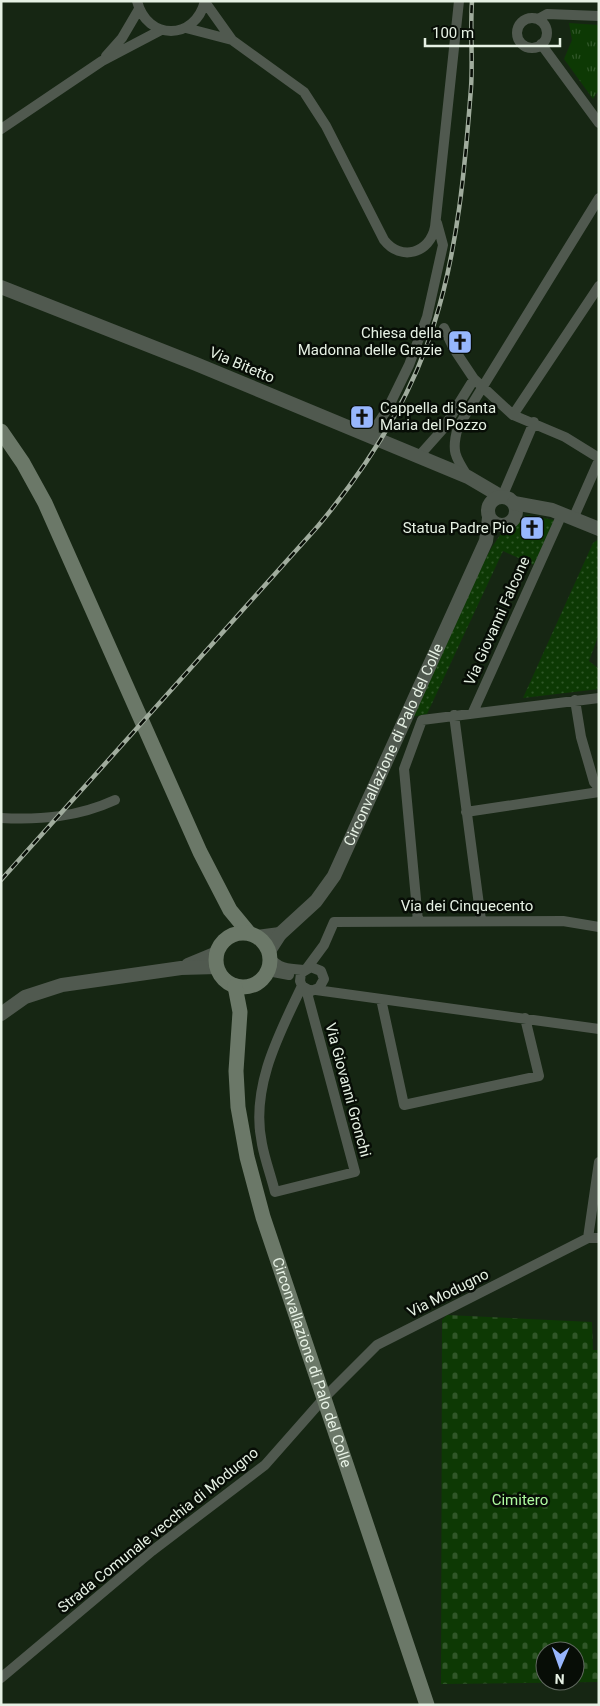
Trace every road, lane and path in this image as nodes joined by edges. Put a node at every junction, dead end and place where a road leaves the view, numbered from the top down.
1 (459, 1) edge
2 (205, 2) edge
3 (138, 5) edge
4 (599, 16) edge
5 (538, 19) junction
6 (186, 28) junction
7 (161, 30) junction
8 (232, 40) junction
9 (541, 44) junction
10 (102, 61) junction
11 (599, 123) edge
12 (1, 129) edge
13 (599, 198) edge
14 (436, 221) junction
15 (599, 286) edge
16 (1, 287) edge
17 (444, 328) dead end
18 (474, 379) junction
19 (482, 387) junction
20 (513, 415) junction
21 (534, 422) junction
22 (1, 431) edge
23 (370, 436) junction
24 (419, 456) junction
25 (599, 459) edge
26 (468, 476) junction
27 (511, 505) junction
28 (562, 514) junction
29 (493, 517) junction
30 (599, 529) edge
31 (599, 698) edge
32 (575, 700) junction
33 (473, 712) junction
34 (454, 715) junction
35 (599, 788) edge
36 (599, 792) edge
37 (115, 800) dead end
38 (466, 812) junction
39 (1, 818) edge
40 (230, 910) junction
41 (481, 920) junction
42 (418, 921) junction
43 (599, 926) edge
44 (280, 934) junction
45 (253, 935) junction
46 (230, 936) junction
47 (324, 945) junction
48 (217, 960) junction
49 (269, 960) junction
50 (305, 969) junction
51 (323, 975) junction
52 (252, 985) junction
53 (236, 986) junction
54 (306, 987) junction
55 (339, 992) junction
56 (381, 999) junction
57 (240, 1012) junction
58 (1, 1014) edge
59 (525, 1018) junction
60 (599, 1028) edge
61 (599, 1162) edge
62 (593, 1238) edge
63 (325, 1397) junction
64 (1, 1678) edge
65 (427, 1705) edge

1 - 14 street
2 - 6 street
2 - 8 street
3 - 7 street
3 - 10 street
4 - 5 street
5 - 9 street
5 - 9 street
6 - 7 street
6 - 8 street
7 - 10 street
8 - 14 street
9 - 11 street
10 - 12 street
13 - 19 street
14 - 23 street
15 - 20 street
16 - 23 street, Via Bitetto
17 - 18 street
18 - 19 street
18 - 24 street
19 - 20 street
19 - 26 street
20 - 21 street
21 - 25 street
21 - 27 street
22 - 40 main road
23 - 24 street, Via Bitetto
24 - 26 street, Via Bitetto
25 - 28 street, Via Giovanni Falcone
26 - 27 street, Via Bitetto
26 - 29 street
27 - 28 street
27 - 29 street
27 - 29 street
28 - 30 street
28 - 33 street, Via Giovanni Falcone
29 - 44 street, Circonvallazione di Palo del Colle
31 - 32 street
32 - 33 street
32 - 35 street
33 - 34 street
34 - 38 street
34 - 42 street
36 - 38 street
37 - 39 street
38 - 41 street
40 - 45 main road
40 - 46 main road
41 - 42 street, Via dei Cinquecento
41 - 43 street, Via dei Cinquecento
42 - 47 street, Via dei Cinquecento
44 - 45 street
44 - 49 street, Circonvallazione di Palo del Colle
45 - 46 main road
45 - 49 main road
46 - 48 main road
47 - 50 street, Via Giovanni Gronchi
47 - 51 street
48 - 53 main road
48 - 58 street
49 - 50 street
49 - 52 main road
49 - 54 street
50 - 51 street
50 - 54 street, Via Giovanni Gronchi
51 - 54 street, Via Giovanni Gronchi
51 - 55 street
52 - 53 main road
52 - 57 main road
53 - 57 main road
54 - 54 street, Via Giovanni Gronchi
54 - 55 street
55 - 56 street
56 - 59 street
56 - 59 street
57 - 63 main road, Circonvallazione di Palo del Colle
59 - 60 street
61 - 62 street
62 - 63 street, Via Modugno
63 - 64 street, Strada Comunale vecchia di Modugno
63 - 65 main road, Circonvallazione di Palo del Colle

